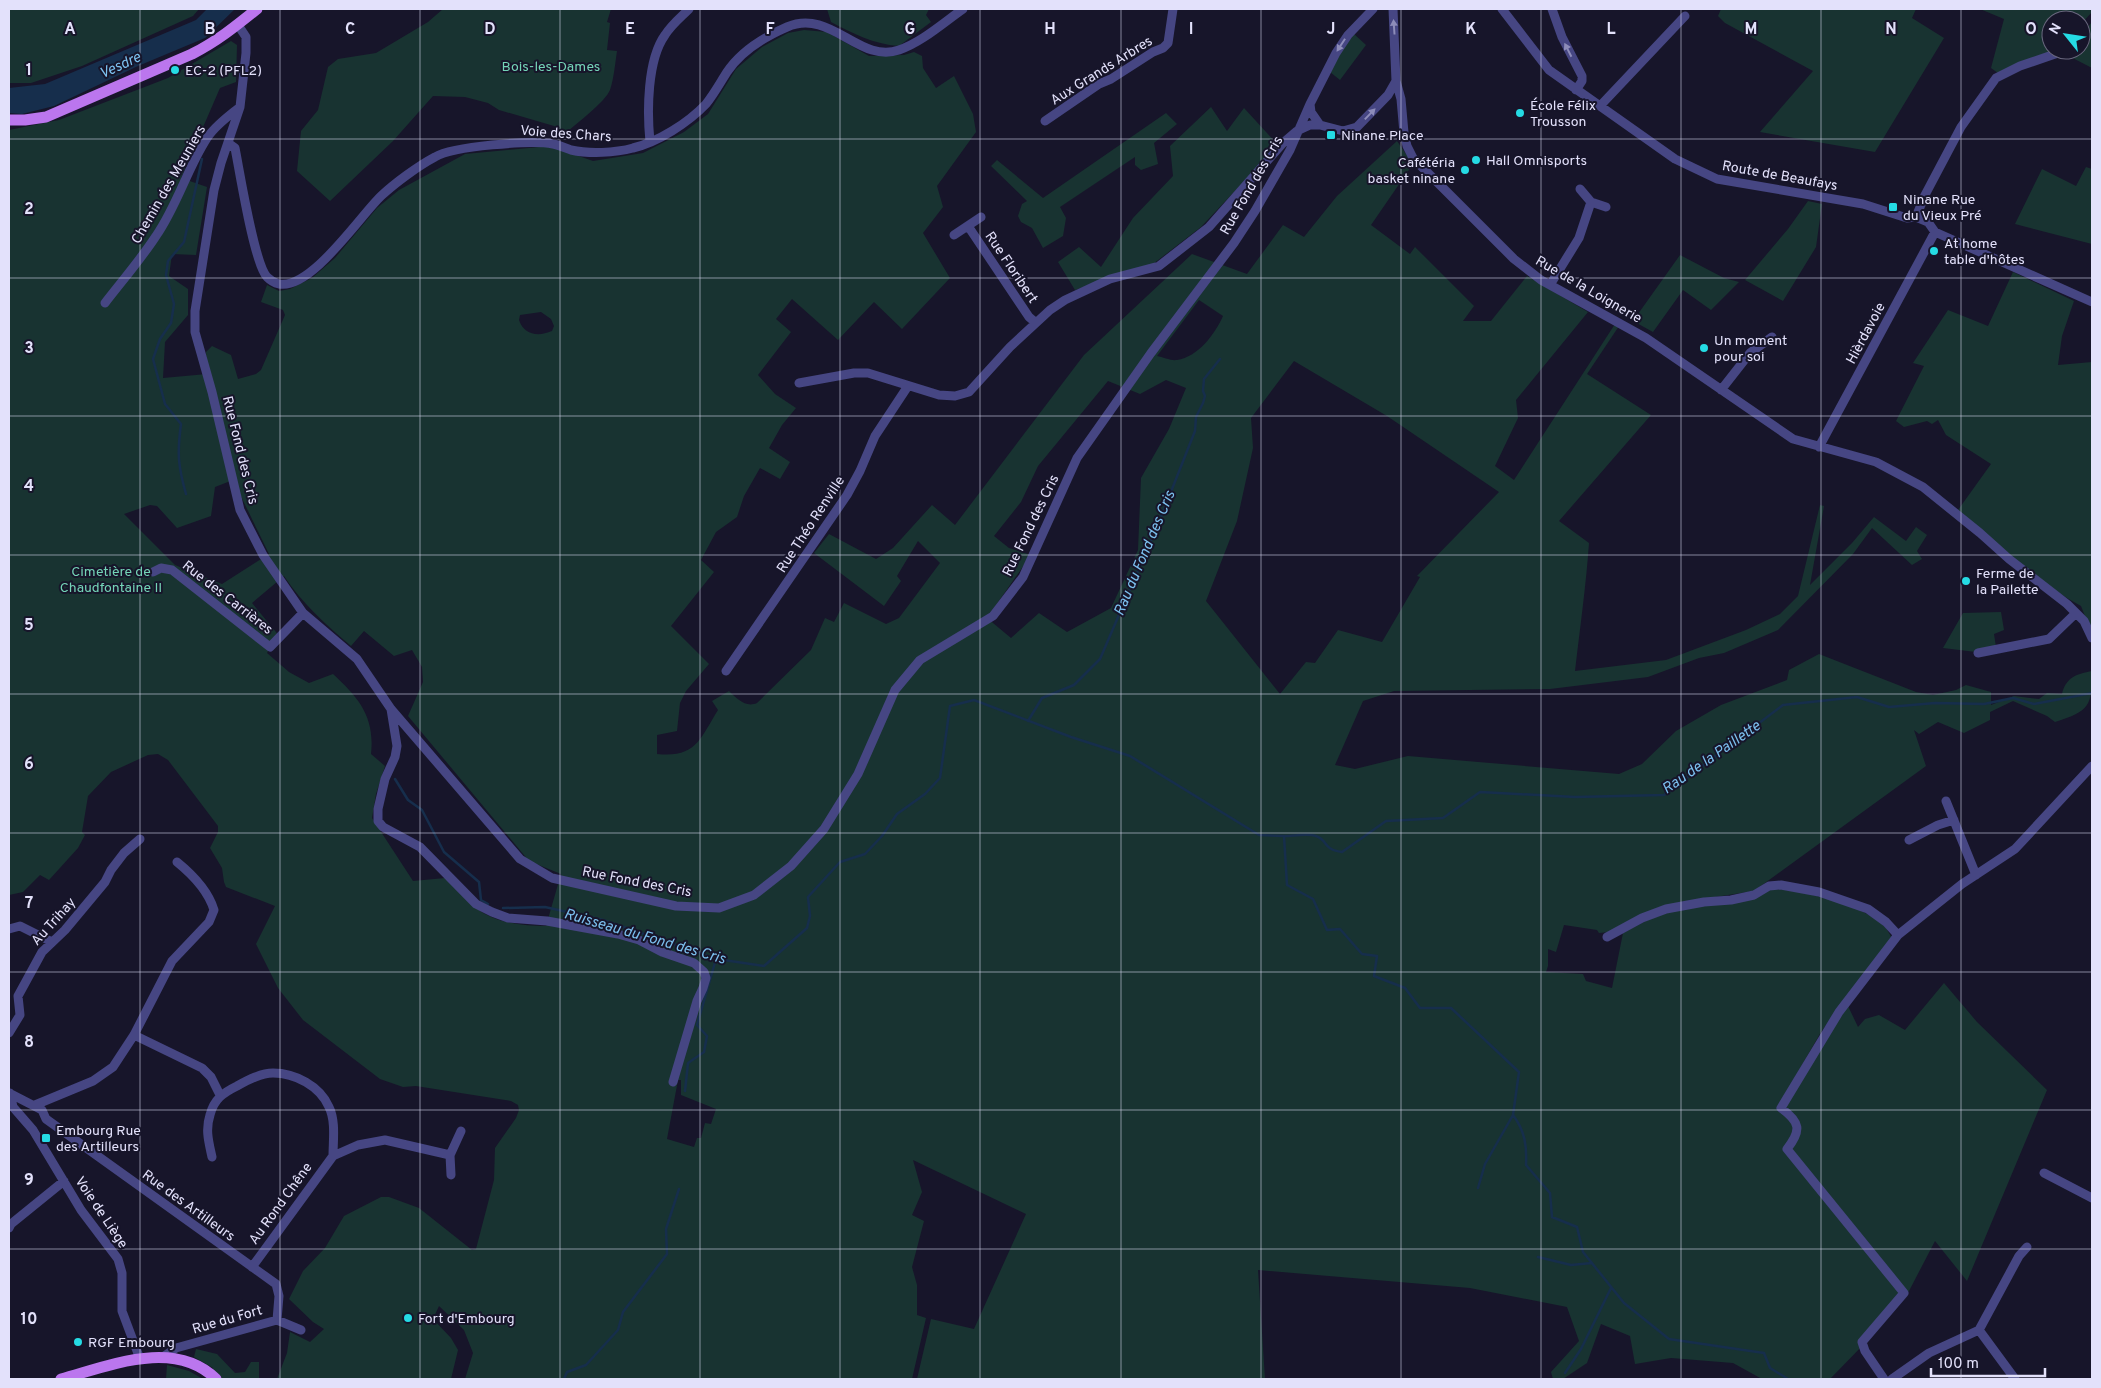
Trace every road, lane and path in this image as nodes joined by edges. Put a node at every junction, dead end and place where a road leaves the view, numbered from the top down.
1 (256, 9) edge
2 (689, 9) edge
3 (963, 9) edge
4 (1173, 9) edge
5 (1373, 9) edge
6 (1393, 9) edge
7 (1502, 9) edge
8 (1552, 9) edge
9 (1685, 16) dead end
10 (238, 25) junction
11 (2041, 59) edge
12 (1396, 81) junction
13 (1576, 90) junction
14 (1385, 98) junction
15 (1401, 99) junction
16 (1310, 104) junction
17 (1600, 106) junction
18 (240, 107) junction
19 (9, 120) edge
20 (1045, 121) dead end
21 (1320, 125) junction
22 (1297, 131) junction
23 (650, 142) junction
24 (228, 143) junction
25 (1580, 189) dead end
26 (1590, 202) junction
27 (1606, 207) dead end
28 (982, 217) dead end
29 (1916, 217) junction
30 (968, 226) junction
31 (1935, 232) junction
32 (954, 235) dead end
33 (1550, 285) junction
34 (2092, 302) edge
35 (105, 303) dead end
36 (1035, 322) junction
37 (1772, 337) dead end
38 (799, 383) dead end
39 (908, 386) junction
40 (1720, 390) junction
41 (1819, 447) junction
42 (153, 572) dead end
43 (2076, 613) junction
44 (304, 614) junction
45 (2092, 638) edge
46 (1978, 654) dead end
47 (726, 671) dead end
48 (391, 709) junction
49 (2092, 766) edge
50 (1946, 801) dead end
51 (1954, 820) junction
52 (140, 839) dead end
53 (1909, 840) dead end
54 (177, 862) dead end
55 (1976, 875) junction
56 (9, 930) edge
57 (1898, 935) junction
58 (1607, 937) dead end
59 (52, 942) junction
60 (9, 1033) edge
61 (134, 1035) junction
62 (673, 1082) dead end
63 (9, 1093) edge
64 (220, 1095) junction
65 (35, 1105) junction
66 (462, 1131) dead end
67 (450, 1155) junction
68 (333, 1156) junction
69 (212, 1157) dead end
70 (2044, 1173) dead end
71 (451, 1175) dead end
72 (64, 1181) junction
73 (2092, 1198) edge
74 (9, 1228) edge
75 (2027, 1247) dead end
76 (252, 1267) junction
77 (277, 1320) junction
78 (301, 1330) dead end
79 (1979, 1330) junction
80 (163, 1358) junction
81 (140, 1359) junction
82 (84, 1376) edge
83 (61, 1379) edge
84 (216, 1379) edge
85 (1884, 1379) edge
86 (1892, 1379) edge
87 (2015, 1379) edge

1 - 10 main road
2 - 23 street
3 - 23 street, Voie des Chars
4 - 20 street, Aux Grands Arbres
5 -> 16 street, Rue Fond des Cris
12 -> 6 street, Rue de la Loignerie
7 - 13 street, Route de Beaufays
13 -> 8 street
9 - 17 street
10 - 18 street, Rue Fond des Cris
10 - 19 main road
11 - 29 street
12 - 14 street
12 - 15 street, Rue de la Loignerie
13 - 17 street, Route de Beaufays
14 - 15 street
21 -> 14 street
15 - 33 street, Rue de la Loignerie
16 - 21 street
16 - 22 street, Rue Fond des Cris
17 - 29 street, Route de Beaufays
18 - 24 street, Rue Fond des Cris
18 - 35 street, Chemin des Meuniers
21 - 22 street
22 - 36 street
22 - 48 street, Rue Fond des Cris
23 - 24 street, Voie des Chars
24 - 44 street, Rue Fond des Cris
25 - 26 street
26 - 27 street
26 - 33 street
28 - 30 street, Rue Floribert
29 - 31 street, Route de Beaufays
30 - 32 street, Rue Floribert
30 - 36 street, Rue Floribert
31 - 34 street, Route de Beaufays
31 - 41 street, Hièrdavoie
33 - 40 street, Rue de la Loignerie
36 - 39 street
37 - 40 street
38 - 39 street
39 - 47 street, Rue Théo Renville
40 - 41 street, Rue de la Loignerie
41 - 43 street, Rue de la Loignerie
42 - 44 street, Rue des Carrières
43 - 45 street, Rue de la Loignerie
43 - 46 street
44 - 48 street, Rue Fond des Cris
48 - 62 street
49 - 55 street
50 - 51 street
51 - 53 street
51 - 55 street
52 - 59 street, Au Trihay
54 - 61 street
55 - 57 street
56 - 59 street
57 - 58 street
57 - 85 street
59 - 60 street, Au Trihay
61 - 64 street
61 - 65 street
63 - 65 street, Rue des Artilleurs
63 - 72 street, Voie de Liège
64 - 68 street
64 - 69 street
65 - 76 street, Rue des Artilleurs
66 - 67 street
67 - 68 street
67 - 71 street
68 - 76 street, Au Rond Chêne
70 - 73 street
72 - 74 street
72 - 81 street, Voie de Liège
75 - 79 street
76 - 77 street, Rue des Artilleurs
77 - 78 street, Rue du Fort
77 - 80 street, Rue du Fort
79 - 86 street
79 - 87 street
80 - 81 main road
80 - 84 main road
81 - 82 main road
82 - 83 main road

